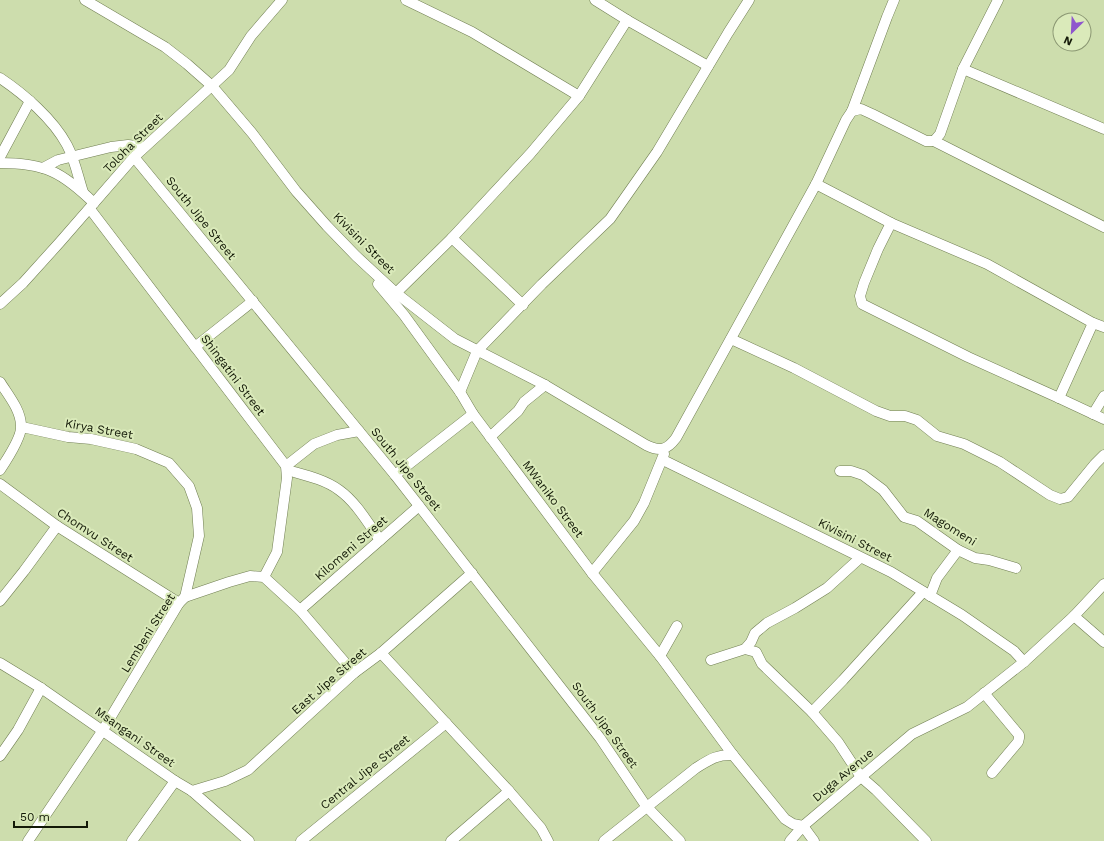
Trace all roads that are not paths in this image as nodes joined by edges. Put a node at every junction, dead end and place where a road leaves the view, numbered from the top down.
1 (85, 0) edge
2 (282, 0) edge
3 (406, 0) edge
4 (595, 0) edge
5 (749, 0) edge
6 (894, 0) edge
7 (998, 0) edge
8 (627, 20) junction
9 (708, 66) junction
10 (963, 69) junction
11 (0, 78) edge
12 (212, 86) junction
13 (579, 96) junction
14 (30, 101) junction
15 (852, 111) junction
16 (1104, 128) edge
17 (934, 141) junction
18 (143, 147) junction
19 (72, 156) junction
20 (0, 157) edge
21 (134, 157) junction
22 (0, 163) edge
23 (43, 168) junction
24 (816, 184) junction
25 (83, 192) junction
26 (92, 206) junction
27 (891, 223) junction
28 (1104, 227) edge
29 (452, 238) junction
30 (356, 256) junction
31 (396, 292) junction
32 (253, 301) junction
33 (0, 304) edge
34 (523, 305) junction
35 (1093, 323) junction
36 (1104, 327) edge
37 (731, 339) junction
38 (195, 347) junction
39 (477, 351) junction
40 (0, 382) edge
41 (545, 385) junction
42 (460, 392) junction
43 (1104, 396) edge
44 (1059, 398) junction
45 (472, 414) junction
46 (1093, 414) junction
47 (1104, 420) edge
48 (22, 427) junction
49 (359, 431) junction
50 (490, 437) junction
51 (666, 448) junction
52 (1104, 455) edge
53 (663, 460) junction
54 (286, 468) junction
55 (0, 470) edge
56 (840, 471) dead end
57 (395, 475) junction
58 (0, 484) edge
59 (419, 506) junction
60 (57, 526) junction
61 (380, 540) junction
62 (958, 550) junction
63 (860, 558) junction
64 (1016, 568) dead end
65 (472, 573) junction
66 (592, 573) junction
67 (264, 577) junction
68 (1104, 584) edge
69 (926, 594) junction
70 (2, 599) edge
71 (182, 600) junction
72 (300, 610) junction
73 (1074, 616) junction
74 (677, 626) dead end
75 (1104, 642) edge
76 (745, 649) junction
77 (381, 653) junction
78 (660, 656) junction
79 (711, 660) dead end
80 (1024, 662) junction
81 (0, 663) edge
82 (354, 673) junction
83 (41, 688) junction
84 (984, 693) junction
85 (812, 712) junction
86 (446, 723) junction
87 (103, 730) junction
88 (733, 755) junction
89 (0, 756) edge
90 (992, 774) dead end
91 (861, 777) junction
92 (176, 781) junction
93 (192, 791) junction
94 (509, 791) junction
95 (646, 806) junction
96 (803, 826) junction
97 (28, 841) edge
98 (132, 841) edge
99 (249, 841) edge
100 (301, 841) edge
101 (451, 841) edge
102 (548, 841) edge
103 (604, 841) edge
104 (680, 841) edge
105 (790, 841) edge
106 (814, 841) edge
107 (926, 841) edge

1 - 12 street, Kivisini Street
2 - 12 street, Toloha Street
3 - 13 street
4 - 8 street
5 - 9 street
6 - 15 street
7 - 10 street
8 - 9 street
8 - 13 street
9 - 34 street
10 - 16 street
10 - 17 street
11 - 14 street
12 - 18 street, Toloha Street
12 - 30 street, Kivisini Street
13 - 29 street
14 - 19 street
14 - 20 street
15 - 17 street
15 - 24 street
17 - 28 street
18 - 19 street
18 - 21 street, Toloha Street
19 - 23 street
19 - 25 street
21 - 26 street, Toloha Street
21 - 32 street, South Jipe Street
22 - 23 street, Shingatini Street
23 - 25 street, Shingatini Street
24 - 27 street
24 - 37 street
25 - 26 street, Shingatini Street
26 - 33 street, Toloha Street
26 - 38 street, Shingatini Street
27 - 35 street
27 - 44 street
29 - 31 street
29 - 34 street
30 - 31 street, Kivisini Street
30 - 42 street, MWaniko Street
31 - 39 street, Kivisini Street
32 - 38 street
32 - 49 street, South Jipe Street
34 - 39 street
35 - 36 street
35 - 44 street
37 - 51 street
37 - 52 street
38 - 54 street, Shingatini Street
39 - 41 street, Kivisini Street
39 - 42 street
40 - 48 street
41 - 50 street
41 - 51 street, Kivisini Street
42 - 45 street, MWaniko Street
43 - 46 street
44 - 46 street
45 - 50 street, MWaniko Street
45 - 57 street
46 - 47 street
48 - 55 street
48 - 71 street, Kirya Street
49 - 54 street
49 - 57 street, South Jipe Street
50 - 66 street, MWaniko Street
51 - 53 street
53 - 63 street, Kivisini Street
53 - 66 street
54 - 61 street
54 - 67 street
56 - 62 street, Magomeni
57 - 59 street, South Jipe Street
58 - 60 street, Chomvu Street
59 - 61 street, Kilomeni Street
59 - 65 street, South Jipe Street
60 - 70 street
60 - 71 street, Chomvu Street
61 - 72 street, Kilomeni Street
62 - 64 street, Magomeni
62 - 69 street
63 - 69 street, Kivisini Street
63 - 76 street
65 - 77 street, East Jipe Street
65 - 95 street, South Jipe Street
66 - 78 street, MWaniko Street
67 - 71 street, Lembeni Street
67 - 72 street
68 - 73 street, Duga Avenue
69 - 80 street, Kivisini Street
69 - 85 street
71 - 87 street, Lembeni Street
72 - 82 street
73 - 75 street
73 - 80 street, Duga Avenue
74 - 78 street
76 - 79 street
76 - 85 street
77 - 82 street, East Jipe Street
77 - 86 street
78 - 88 street, MWaniko Street
80 - 84 street, Duga Avenue
81 - 83 street, Msangani Street
82 - 93 street, East Jipe Street
83 - 87 street, Msangani Street
83 - 89 street
84 - 90 street
84 - 91 street, Duga Avenue
85 - 91 street
86 - 94 street
86 - 100 street, Central Jipe Street
87 - 92 street, Msangani Street
87 - 97 street, Lembeni Street
88 - 95 street
88 - 96 street
91 - 96 street, Duga Avenue
91 - 107 street
92 - 93 street, Msangani Street
92 - 98 street
93 - 99 street, Msangani Street
94 - 101 street
94 - 102 street
95 - 103 street
95 - 104 street, South Jipe Street
96 - 105 street, Duga Avenue
96 - 106 street

